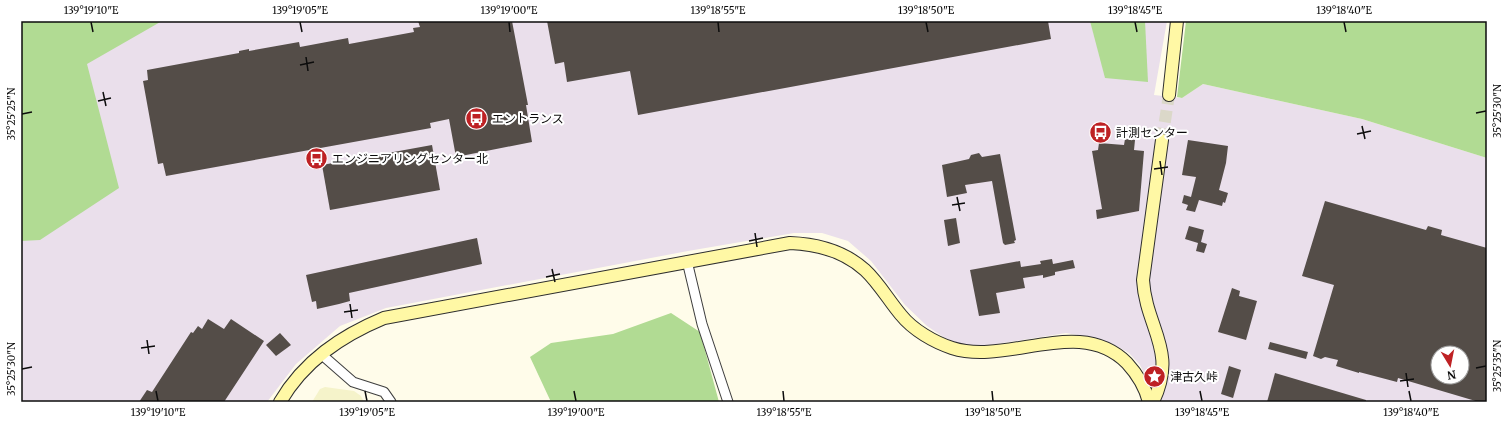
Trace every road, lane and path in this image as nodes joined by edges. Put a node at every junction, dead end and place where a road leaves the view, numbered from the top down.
1 (1177, 21) edge
2 (1168, 96) tunnel mouth
3 (1162, 140) tunnel mouth
4 (687, 261) junction
5 (321, 354) junction
6 (280, 402) edge
7 (391, 402) edge
8 (728, 402) edge
9 (1149, 402) edge
10 (1153, 402) edge

1 - 2 street
3 - 10 street
4 - 5 street
4 - 8 street
4 - 9 street
5 - 6 street
5 - 7 street

